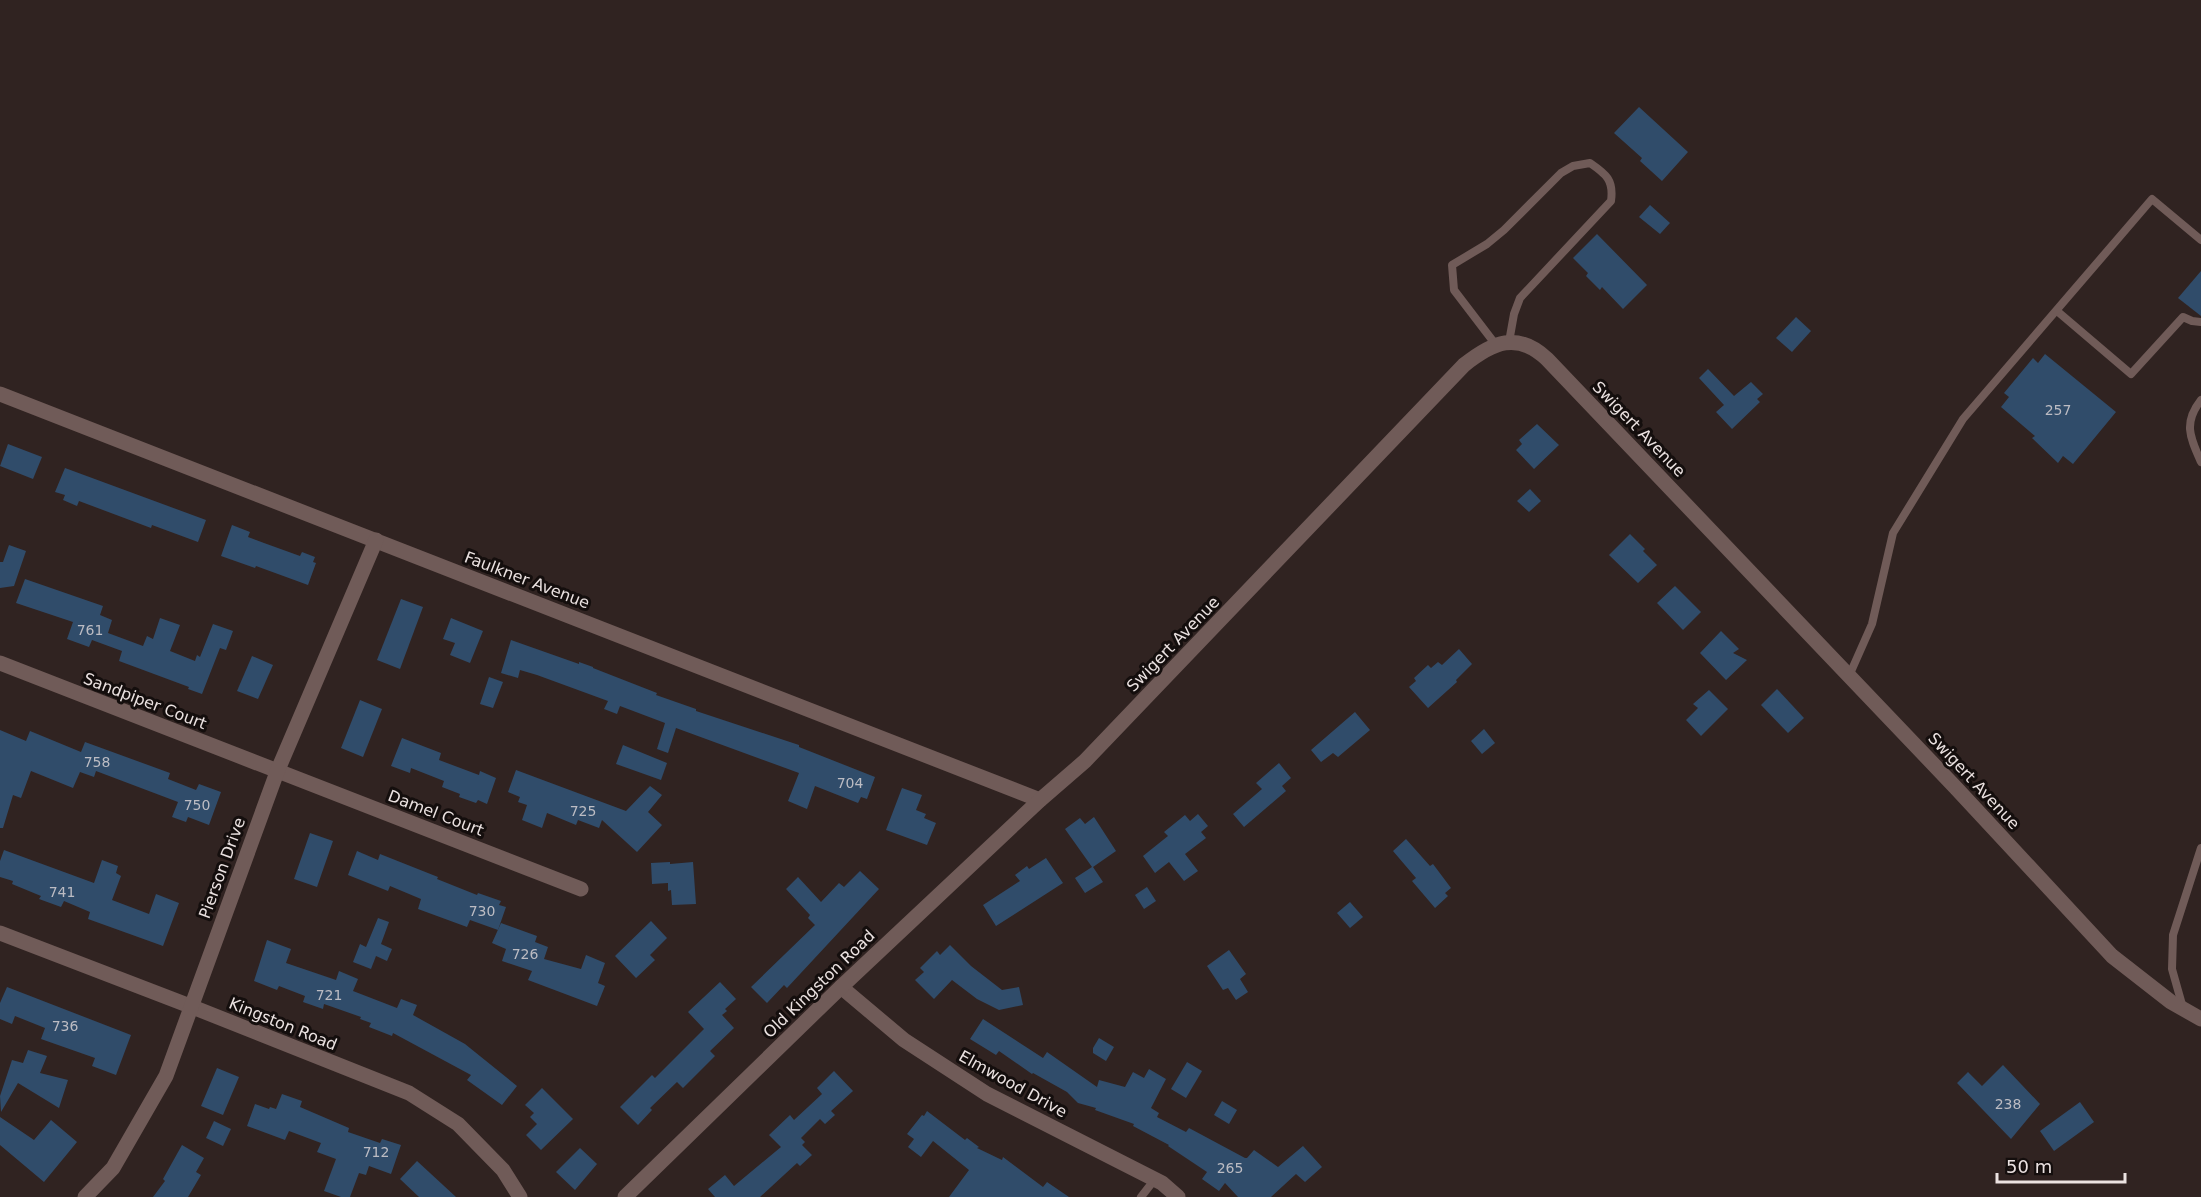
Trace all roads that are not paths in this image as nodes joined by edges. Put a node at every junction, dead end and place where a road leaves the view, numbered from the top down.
1 (2201, 240) edge
2 (2057, 311) junction
3 (2201, 322) edge
4 (1502, 343) junction
5 (0, 394) edge
6 (2201, 400) edge
7 (2201, 462) edge
8 (376, 540) junction
9 (0, 663) edge
10 (1849, 676) junction
11 (277, 772) junction
12 (1040, 800) junction
13 (2201, 848) edge
14 (581, 888) dead end
15 (0, 933) edge
16 (841, 987) junction
17 (190, 1006) junction
18 (2184, 1009) junction
19 (2201, 1019) edge
20 (1155, 1179) junction
21 (85, 1197) edge
22 (520, 1197) edge
23 (625, 1197) edge
24 (1141, 1197) edge
25 (1179, 1197) edge

1 - 2 lane
2 - 3 lane
2 - 10 lane
4 - 4 lane
4 - 10 street, Swigert Avenue
4 - 12 street, Swigert Avenue
5 - 8 street, Faulkner Avenue
6 - 7 lane
8 - 11 street, Pierson Drive
8 - 12 street, Faulkner Avenue
9 - 11 street, Sandpiper Court
10 - 18 street, Swigert Avenue
11 - 14 street, Damel Court
11 - 17 street, Pierson Drive
12 - 16 street, Old Kingston Road
13 - 18 lane
15 - 17 street, Kingston Road
16 - 20 street, Elmwood Drive
16 - 23 street, Old Kingston Road
17 - 21 street, Pierson Drive
17 - 22 street, Kingston Road
18 - 19 street, Swigert Avenue
20 - 24 lane
20 - 25 street, Elmwood Drive

